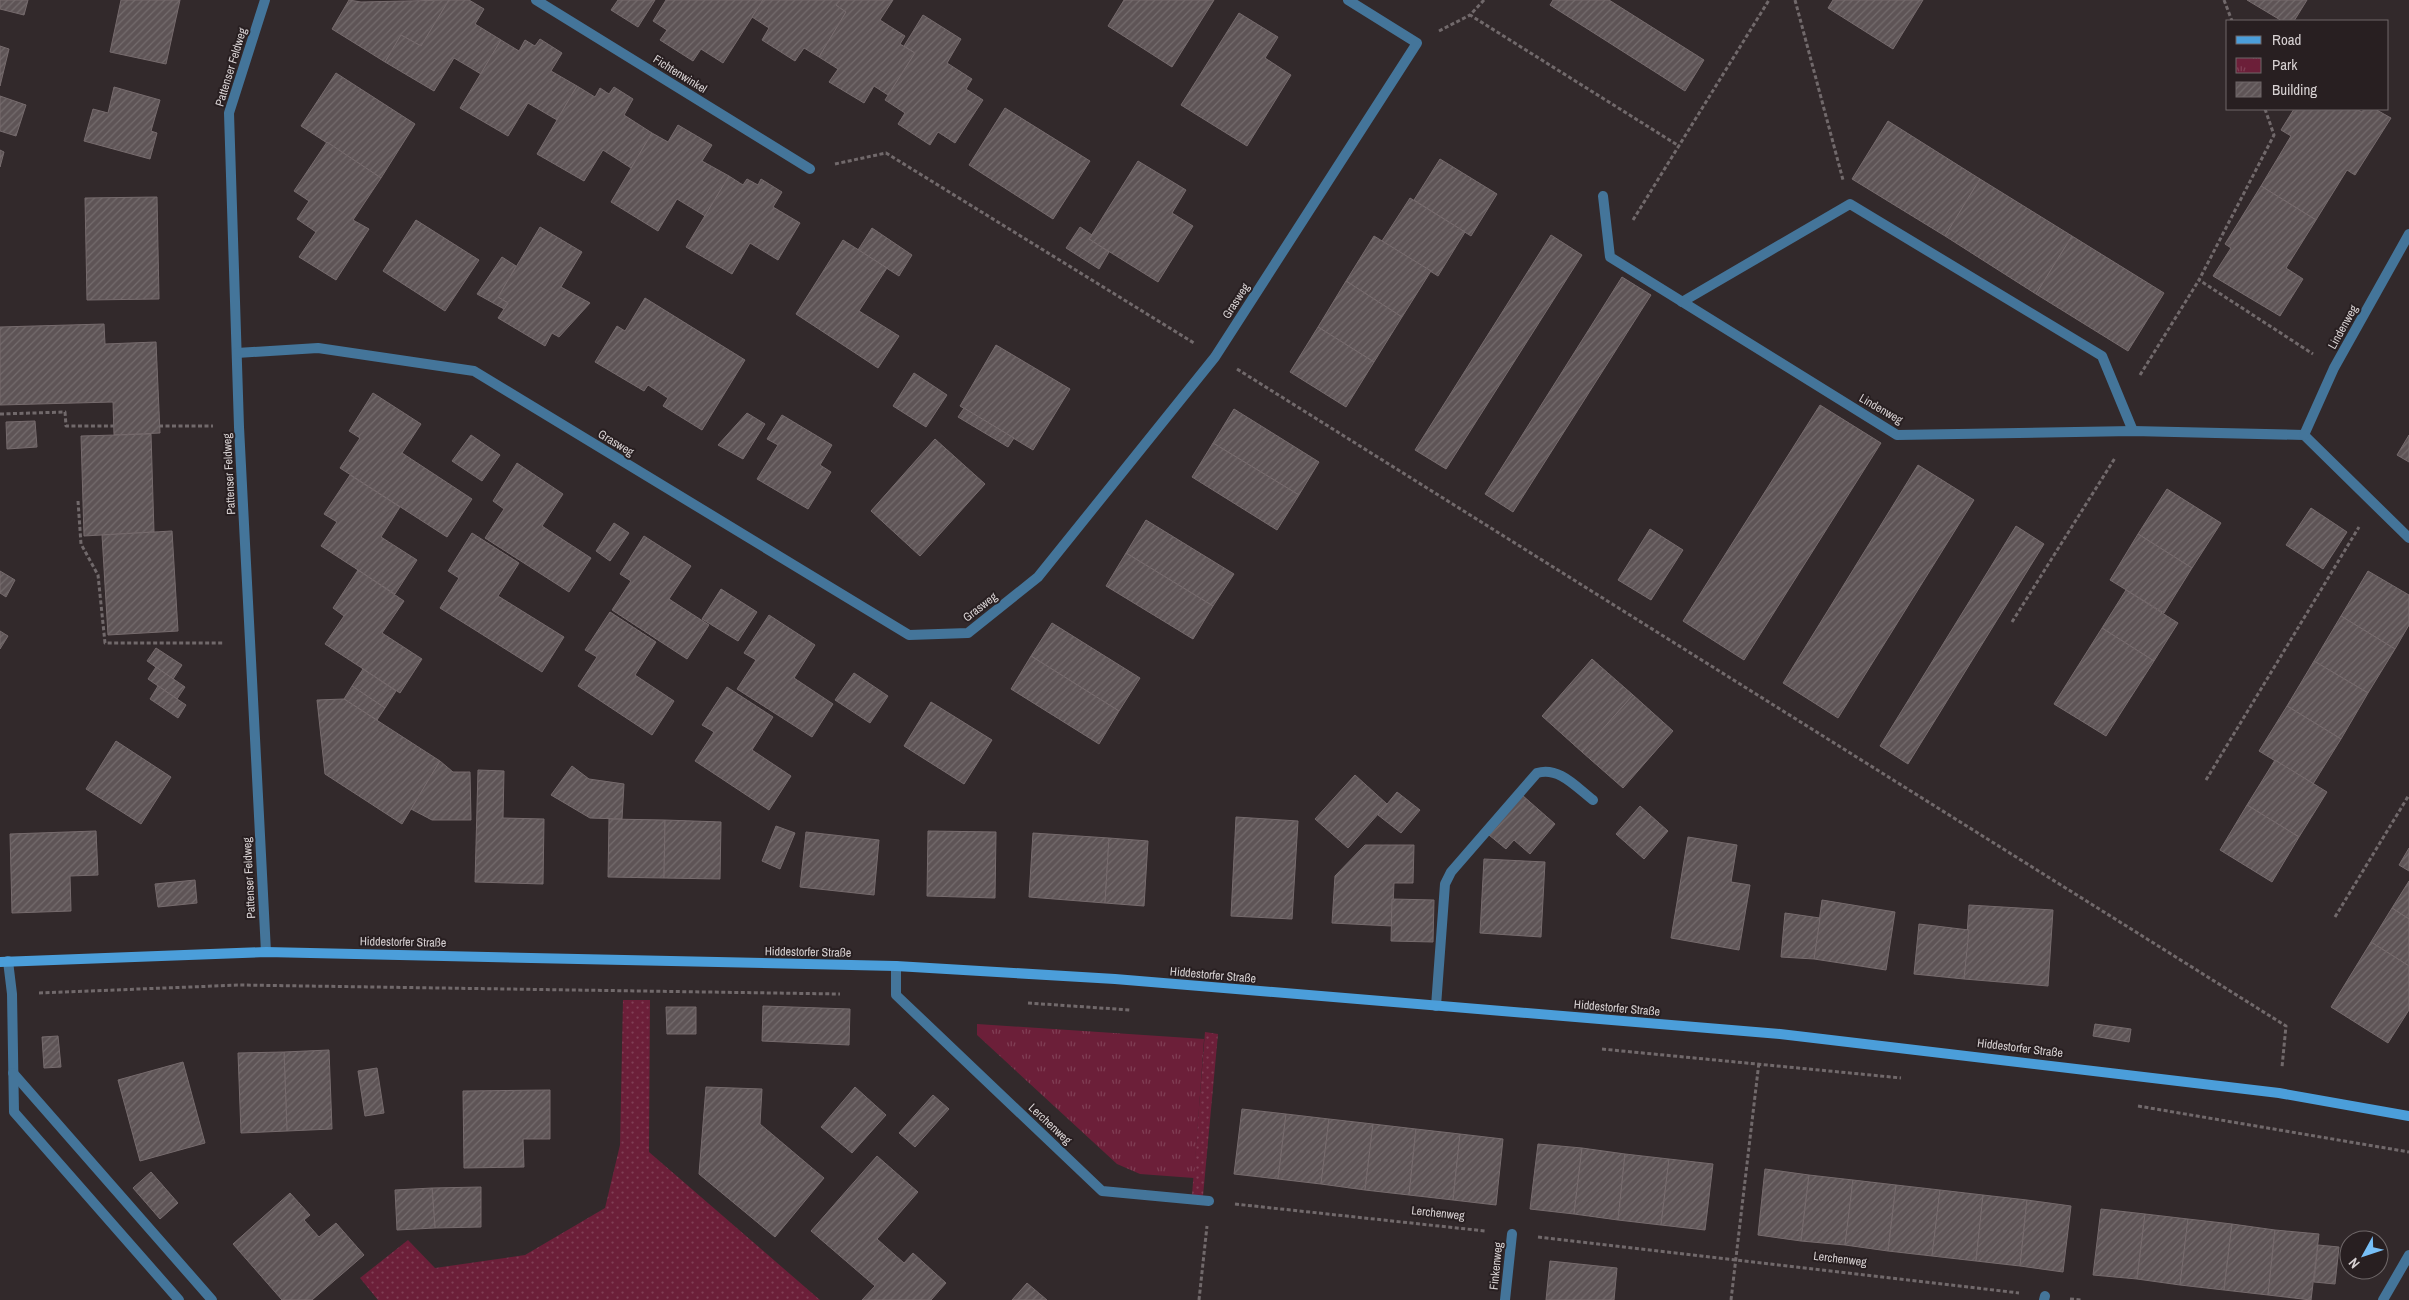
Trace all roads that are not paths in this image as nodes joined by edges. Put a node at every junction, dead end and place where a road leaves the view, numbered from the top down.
1 (265, 0) edge
2 (536, 0) edge
3 (1348, 0) edge
4 (810, 169) road end
5 (1603, 196) dead end
6 (2409, 234) edge
7 (1682, 302) junction
8 (237, 353) junction
9 (2133, 431) junction
10 (2304, 435) junction
11 (2409, 538) edge
12 (1593, 800) dead end
13 (266, 952) junction
14 (4, 962) edge
15 (896, 966) junction
16 (1436, 1006) junction
17 (13, 1073) junction
18 (2409, 1116) edge
19 (1209, 1201) road end
20 (1512, 1234) road end
21 (2409, 1255) edge
22 (179, 1300) edge
23 (212, 1300) edge
24 (1505, 1300) edge
25 (2383, 1300) edge

1 - 8 street, Pattenser Feldweg
2 - 4 street, Fichtenwinkel
3 - 8 street, Grasweg
5 - 7 street, Lindenweg
6 - 10 street, Lindenweg
7 - 9 street, Lindenweg
7 - 9 street
8 - 13 street, Pattenser Feldweg
9 - 10 street, Lindenweg
10 - 11 street
12 - 16 street
13 - 14 main road, Hiddestorfer Straße
13 - 15 main road, Hiddestorfer Straße
14 - 17 street, Hiddestorfer Straße
15 - 16 main road, Hiddestorfer Straße
15 - 19 street, Lerchenweg
16 - 18 main road, Hiddestorfer Straße
17 - 22 street, Hiddestorfer Straße
17 - 23 street
20 - 24 street, Finkenweg
21 - 25 street

